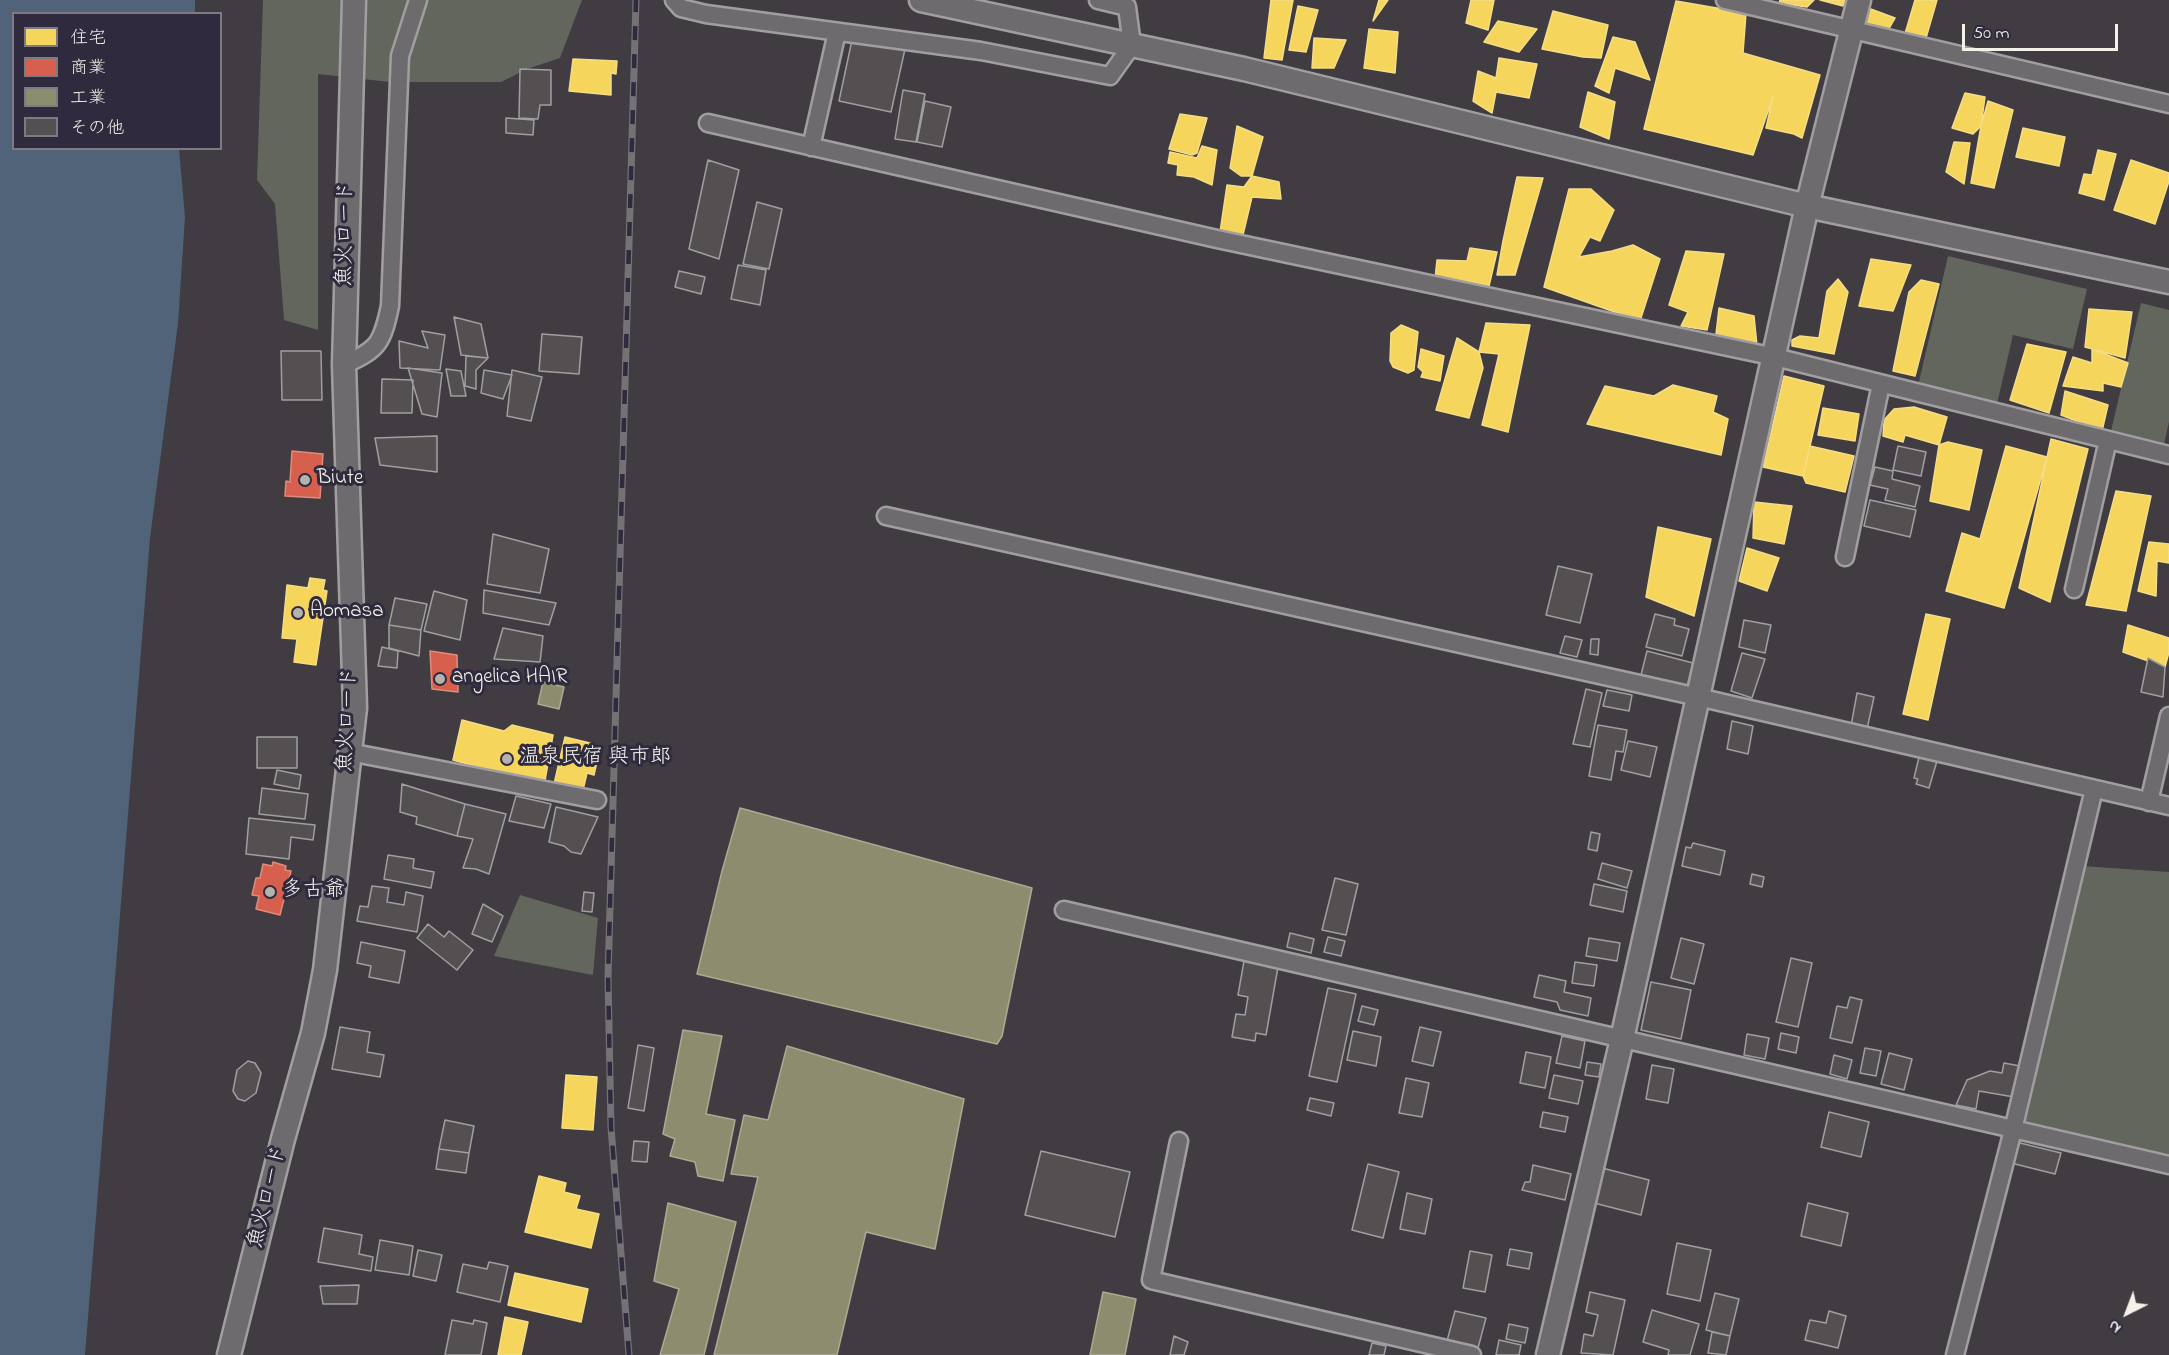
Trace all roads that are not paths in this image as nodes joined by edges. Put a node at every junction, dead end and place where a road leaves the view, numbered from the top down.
1 (354, 0) edge
2 (418, 0) edge
3 (674, 0) edge
4 (921, 0) edge
5 (1098, 0) edge
6 (1725, 0) edge
7 (1859, 0) edge
8 (1852, 29) junction
9 (837, 32) junction
10 (1132, 45) junction
11 (2169, 104) edge
12 (708, 123) dead end
13 (811, 147) junction
14 (1807, 206) junction
15 (2169, 282) edge
16 (1775, 357) junction
17 (344, 365) junction
18 (1881, 384) junction
19 (2108, 440) junction
20 (2169, 455) edge
21 (886, 516) dead end
22 (1845, 557) dead end
23 (2074, 589) dead end
24 (1698, 697) junction
25 (2169, 716) edge
26 (349, 752) junction
27 (2094, 789) junction
28 (597, 800) dead end
29 (2150, 802) junction
30 (2169, 806) edge
31 (1064, 910) dead end
32 (1622, 1039) junction
33 (2013, 1130) junction
34 (1179, 1141) dead end
35 (2169, 1165) edge
36 (230, 1355) edge
37 (1472, 1355) edge
38 (1548, 1355) edge
39 (1954, 1355) edge

1 - 17 street, 魚火ロード
2 - 17 street
3 - 9 street
4 - 10 street
5 - 10 street
6 - 8 street
7 - 8 street
8 - 11 street
8 - 14 street
9 - 10 street
9 - 13 street
10 - 14 street
12 - 13 street
13 - 16 street
14 - 15 street
14 - 16 street
16 - 18 street
16 - 24 street
17 - 26 street, 魚火ロード
18 - 19 street
18 - 22 street
19 - 20 street
19 - 23 street
21 - 24 street
24 - 27 street
24 - 32 street
25 - 29 street
26 - 28 street
26 - 36 street, 魚火ロード
27 - 29 street
27 - 33 street
29 - 30 street
31 - 32 street
32 - 33 street
32 - 38 street
33 - 35 street
33 - 39 street
34 - 37 street

